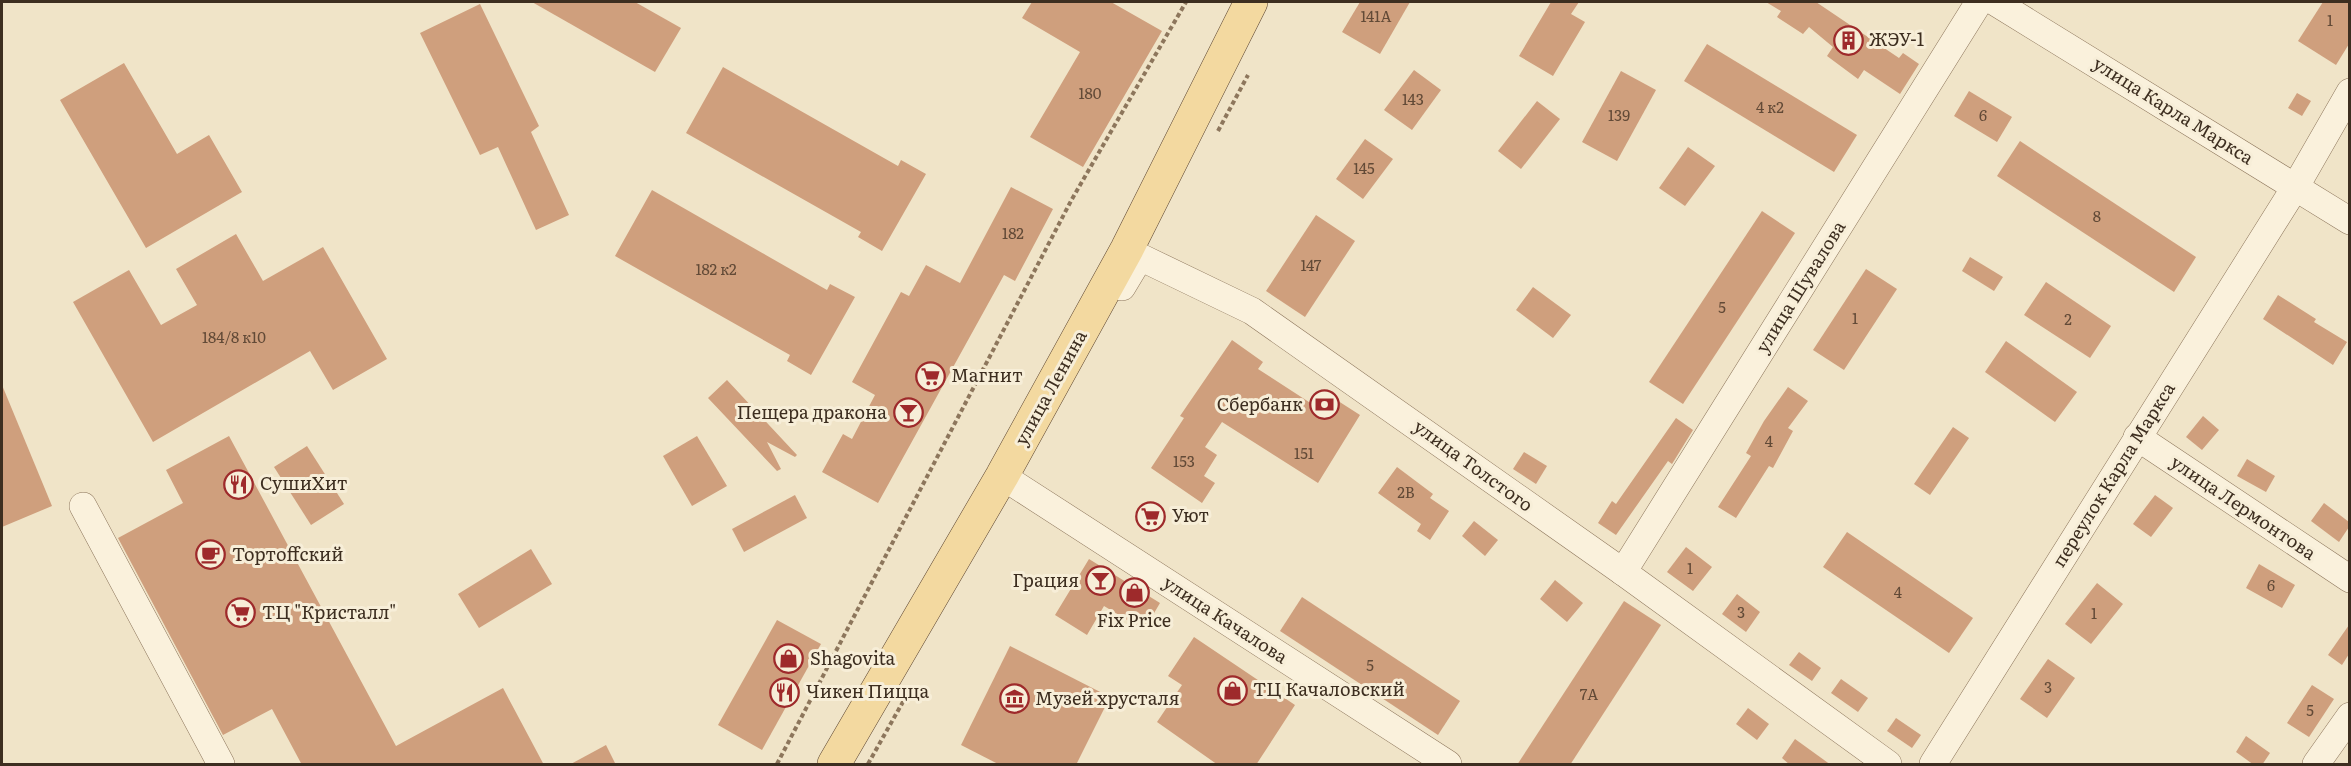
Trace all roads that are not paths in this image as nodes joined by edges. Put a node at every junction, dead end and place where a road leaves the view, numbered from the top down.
1 (1979, 2) edge
2 (1995, 2) edge
3 (1244, 4) edge
4 (2349, 92) edge
5 (2296, 186) junction
6 (2349, 220) edge
7 (1076, 343) junction
8 (2138, 437) junction
9 (1002, 476) junction
10 (83, 506) dead end
11 (1623, 572) junction
12 (2349, 579) edge
13 (2349, 716) edge
14 (221, 765) edge
15 (834, 765) edge
16 (1448, 765) edge
17 (1888, 765) edge
18 (1933, 765) edge
19 (2316, 765) edge

1 - 11 street, улица Шувалова
2 - 5 street, улица Карла Маркса
3 - 7 main road, улица Ленина
4 - 5 street, переулок Карла Маркса
5 - 6 street, улица Карла Маркса
5 - 8 street, переулок Карла Маркса
7 - 9 main road, улица Ленина
7 - 11 street, улица Толстого
8 - 12 street, улица Лермонтова
8 - 18 street, переулок Карла Маркса
9 - 15 main road, улица Ленина
9 - 16 street, улица Качалова
10 - 14 street
11 - 17 street, улица Толстого
13 - 19 street

